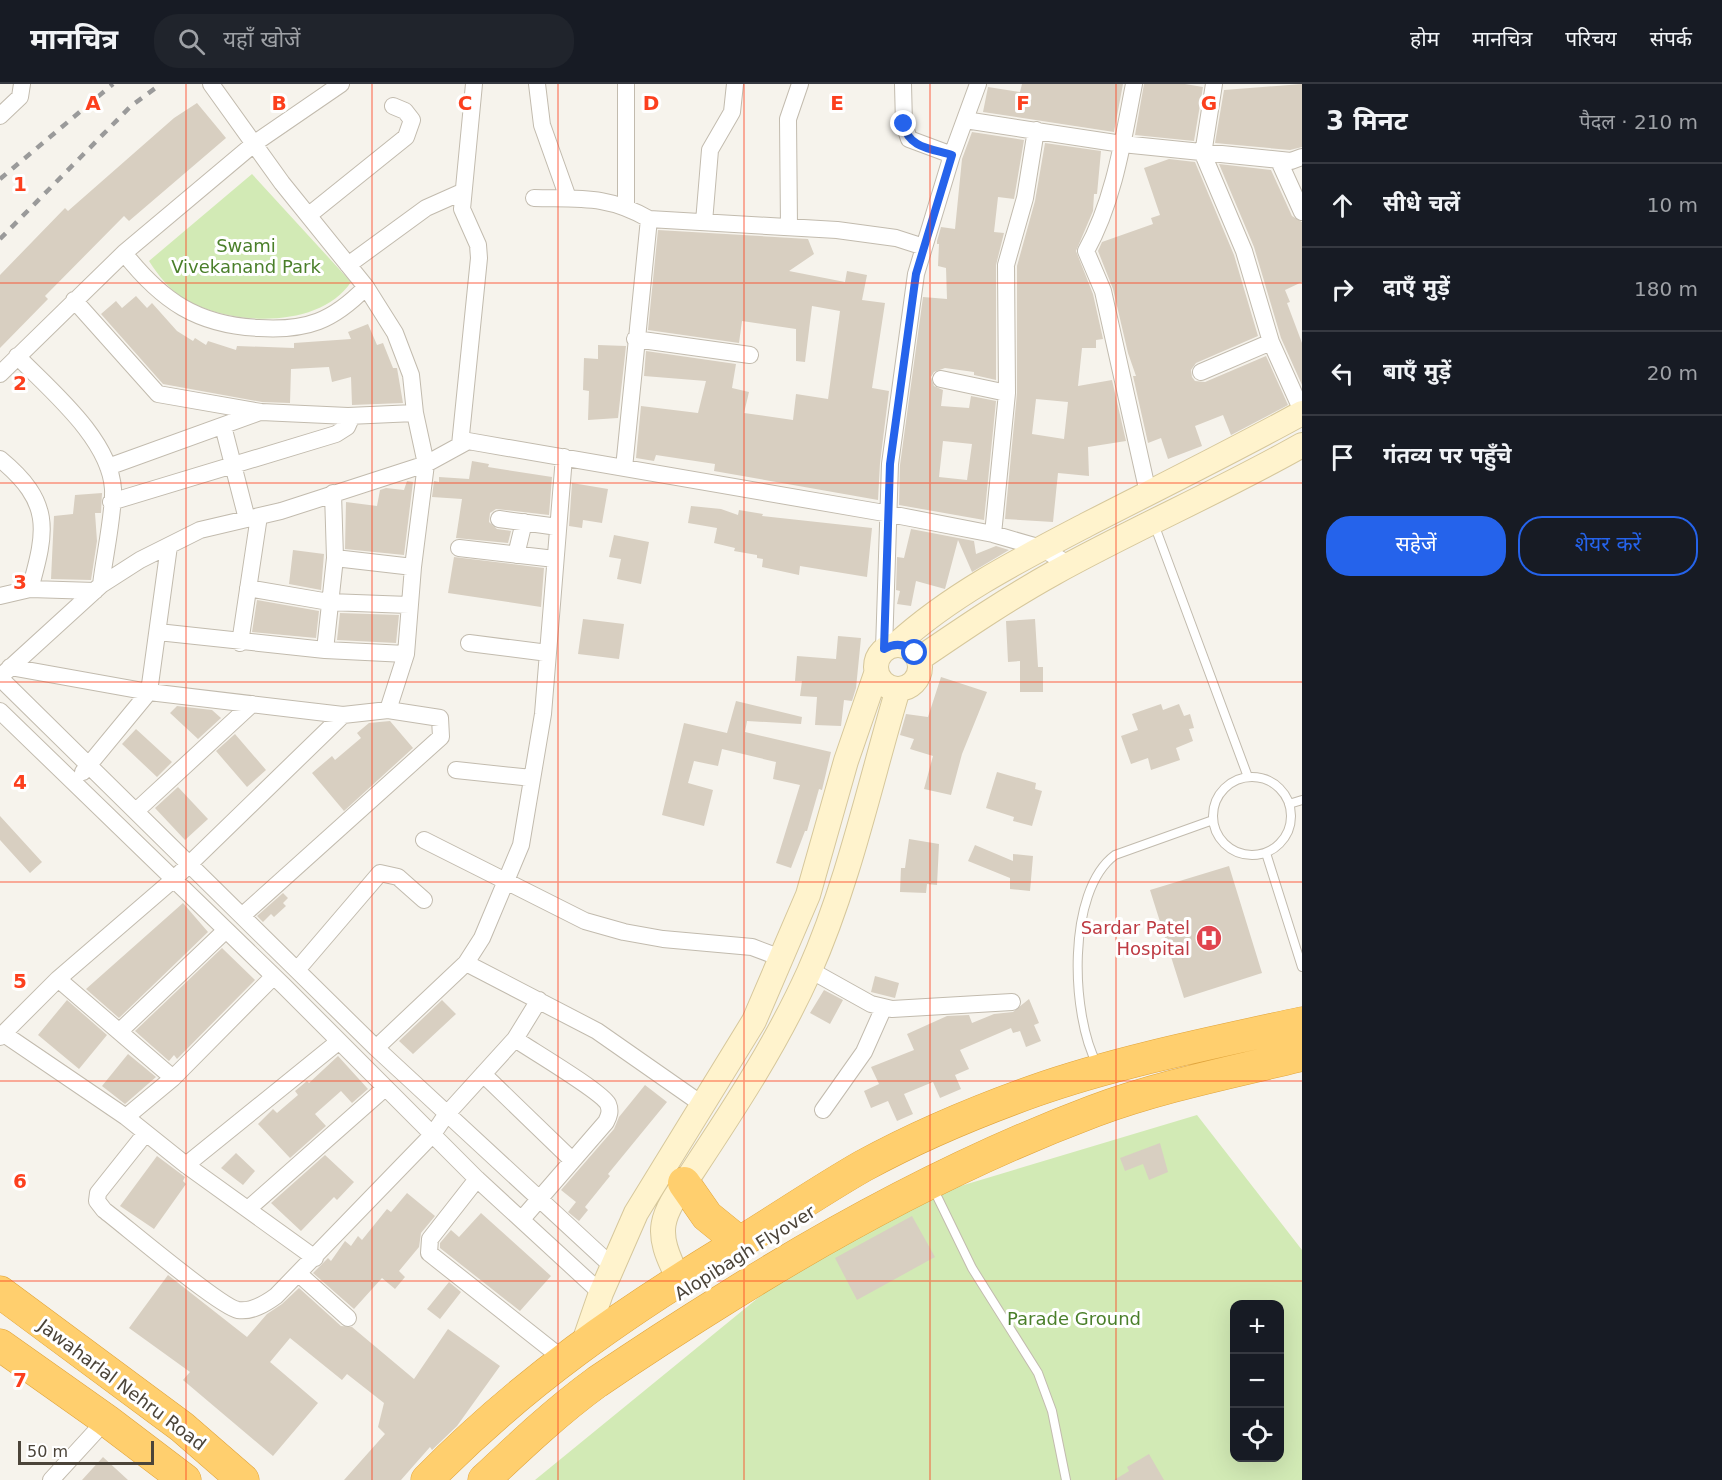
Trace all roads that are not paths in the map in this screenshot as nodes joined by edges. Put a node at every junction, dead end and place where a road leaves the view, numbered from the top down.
1 (22, 84) edge
2 (211, 84) edge
3 (341, 84) edge
4 (474, 84) edge
5 (537, 84) edge
6 (626, 84) edge
7 (735, 84) edge
8 (800, 84) edge
9 (903, 84) edge
10 (978, 84) edge
11 (1134, 84) edge
12 (1214, 84) edge
13 (393, 106) dead end
14 (0, 116) edge
15 (965, 120) junction
16 (1036, 129) junction
17 (255, 143) junction
18 (1122, 144) junction
19 (1203, 154) junction
20 (952, 155) junction
21 (1302, 157) edge
22 (1279, 161) junction
23 (462, 192) junction
24 (534, 198) dead end
25 (568, 198) junction
26 (626, 207) junction
27 (1302, 212) edge
28 (309, 215) junction
29 (649, 219) junction
30 (704, 222) junction
31 (789, 227) junction
32 (924, 247) junction
33 (124, 253) junction
34 (348, 265) junction
35 (366, 287) junction
36 (74, 300) junction
37 (635, 339) junction
38 (1271, 342) junction
39 (750, 355) dead end
40 (17, 356) junction
41 (1201, 372) dead end
42 (0, 374) edge
43 (940, 379) dead end
44 (1007, 393) junction
45 (261, 412) junction
46 (1302, 412) edge
47 (415, 413) junction
48 (352, 416) junction
49 (223, 426) junction
50 (460, 445) junction
51 (1302, 445) edge
52 (564, 457) junction
53 (0, 459) edge
54 (426, 464) junction
55 (233, 465) junction
56 (108, 467) junction
57 (624, 468) junction
58 (333, 493) junction
59 (1148, 493) junction
60 (111, 502) junction
61 (890, 514) junction
62 (253, 518) junction
63 (499, 519) dead end
64 (1153, 521) junction
65 (524, 522) junction
66 (558, 527) junction
67 (993, 534) junction
68 (169, 546) junction
69 (459, 548) dead end
70 (1041, 548) junction
71 (516, 555) junction
72 (335, 558) junction
73 (555, 560) junction
74 (1070, 565) junction
75 (412, 567) junction
76 (98, 588) junction
77 (248, 588) junction
78 (30, 589) junction
79 (0, 596) edge
80 (329, 602) junction
81 (409, 605) junction
82 (158, 632) junction
83 (240, 642) junction
84 (469, 643) dead end
85 (890, 647) junction
86 (325, 650) junction
87 (548, 653) junction
88 (406, 654) junction
89 (919, 659) junction
90 (3, 674) edge
91 (876, 674) junction
92 (898, 689) junction
93 (149, 692) junction
94 (252, 704) junction
95 (388, 710) junction
96 (0, 711) edge
97 (343, 715) junction
98 (89, 765) junction
99 (456, 770) dead end
100 (1248, 777) junction
101 (532, 778) junction
102 (74, 783) junction
103 (1302, 800) edge
104 (1289, 804) junction
105 (136, 811) junction
106 (832, 813) junction
107 (859, 820) junction
108 (1213, 820) junction
109 (424, 840) dead end
110 (1266, 853) junction
111 (188, 863) junction
112 (174, 879) junction
113 (506, 881) junction
114 (424, 900) dead end
115 (243, 915) junction
116 (226, 930) junction
117 (781, 958) junction
118 (466, 963) junction
119 (1302, 967) edge
120 (297, 970) junction
121 (810, 970) junction
122 (273, 976) junction
123 (58, 980) junction
124 (539, 1000) junction
125 (1012, 1002) dead end
126 (884, 1007) junction
127 (1302, 1023) edge
128 (120, 1031) junction
129 (2, 1035) edge
130 (515, 1039) junction
131 (338, 1042) junction
132 (375, 1048) junction
133 (1302, 1055) edge
134 (483, 1074) junction
135 (173, 1078) junction
136 (385, 1088) junction
137 (1088, 1094) junction
138 (703, 1106) junction
139 (823, 1110) dead end
140 (446, 1115) junction
141 (126, 1117) junction
142 (145, 1134) junction
143 (433, 1134) junction
144 (572, 1160) junction
145 (186, 1164) junction
146 (477, 1179) junction
147 (930, 1182) junction
148 (684, 1183) junction
149 (538, 1200) junction
150 (248, 1209) junction
151 (522, 1218) junction
152 (627, 1234) junction
153 (662, 1237) junction
154 (739, 1242) junction
155 (315, 1258) junction
156 (613, 1267) junction
157 (298, 1274) junction
158 (678, 1279) junction
159 (601, 1293) junction
160 (1, 1302) edge
161 (348, 1318) dead end
162 (0, 1345) edge
163 (573, 1351) junction
164 (106, 1420) junction
165 (51, 1480) edge
166 (185, 1480) edge
167 (223, 1480) edge
168 (243, 1480) edge
169 (428, 1480) edge
170 (441, 1480) edge
171 (464, 1480) edge
172 (484, 1480) edge
173 (1065, 1480) edge

1 - 14 street
2 - 17 street
3 - 17 street
4 - 23 street
5 - 25 street
6 - 26 street
7 - 30 street
8 - 31 street
9 - 20 street
10 - 15 street
11 - 18 street
12 - 19 street
13 - 28 street
15 - 16 street
15 - 20 street
16 - 18 street
16 - 44 street
17 - 28 street
17 - 33 street
18 - 19 street
18 - 59 street
19 - 22 street
19 - 38 street
20 - 32 street
21 - 22 street
22 - 27 street
23 - 34 street
23 - 50 street
24 - 25 street
25 - 26 street
26 - 29 street
28 - 34 street
29 - 30 street
29 - 37 street
30 - 31 street
31 - 32 street
32 - 61 street
33 - 35 street
33 - 36 street
34 - 35 street
35 - 47 street
36 - 40 street
36 - 45 street
37 - 39 street
37 - 57 street
38 - 41 street
38 - 46 street
40 - 42 street
40 - 56 street
43 - 44 street
44 - 67 street
45 - 48 street
45 - 49 street
46 - 59 main road
47 - 48 street
47 - 54 street
48 - 55 street
49 - 55 street
49 - 56 street
50 - 52 street
50 - 54 street
51 - 64 main road
52 - 57 street
52 - 66 street
53 - 78 street
54 - 58 street
54 - 75 street
55 - 60 street
55 - 62 street
56 - 60 street
57 - 61 street
58 - 62 street
58 - 72 street
59 - 70 main road
60 - 76 street
61 - 67 street
61 - 85 street
62 - 68 street
62 - 77 street
63 - 65 street
64 - 74 main road
64 - 100 lane
65 - 66 street
65 - 71 street
66 - 73 street
67 - 70 street
68 - 76 street
68 - 82 street
69 - 71 street
70 - 74 street
70 - 85 main road
71 - 73 street
72 - 75 street
72 - 80 street
73 - 87 street
74 - 89 main road
75 - 81 street
76 - 78 street
76 - 90 street
77 - 80 street
77 - 83 street
78 - 79 street
80 - 81 street
80 - 86 street
81 - 88 street
82 - 83 street
82 - 93 street
83 - 86 street
84 - 87 street
85 - 89 main road
85 - 91 main road
86 - 88 street
87 - 101 street
88 - 95 street
89 - 92 main road
90 - 93 street
90 - 98 street
91 - 92 main road
91 - 106 main road
92 - 107 main road
93 - 94 street
93 - 98 street
94 - 97 street
94 - 105 street
95 - 97 street
95 - 115 street
96 - 102 street
97 - 111 street
98 - 102 street
98 - 105 street
99 - 101 street
100 - 104 lane
100 - 108 lane
101 - 113 street
102 - 112 street
103 - 104 lane
104 - 110 lane
105 - 111 street
106 - 107 main road
106 - 117 main road
107 - 121 main road
108 - 110 lane
108 - 137 lane
109 - 113 street
110 - 119 lane
111 - 112 street
111 - 115 street
112 - 116 street
112 - 123 street
113 - 117 street
113 - 118 street
114 - 120 street
115 - 120 street
116 - 122 street
116 - 128 street
117 - 138 main road
118 - 124 street
118 - 132 street
120 - 132 street
121 - 126 street
121 - 148 main road
122 - 131 street
122 - 135 street
123 - 128 street
123 - 129 street
124 - 130 street
124 - 138 street
125 - 126 street
126 - 139 street
127 - 137 highway
128 - 135 street
129 - 141 street
130 - 134 street
130 - 144 street
131 - 136 street
131 - 145 street
132 - 140 street
133 - 137 highway
134 - 140 street
134 - 144 street
135 - 141 street
136 - 143 street
136 - 150 street
137 - 147 highway
137 - 154 highway
137 - 170 highway, Alopibagh Flyover
137 - 171 highway, Alopibagh Flyover
138 - 152 main road
140 - 143 street
140 - 149 street
141 - 142 street
142 - 145 street
142 - 157 street
143 - 146 street
143 - 155 street
144 - 149 street
145 - 150 street
146 - 151 street
146 - 163 street
147 - 172 highway
147 - 173 lane
148 - 153 main road
148 - 154 highway
149 - 151 street
149 - 156 street
150 - 155 street
151 - 159 street
152 - 153 main road
152 - 156 main road
153 - 158 main road
154 - 158 highway
155 - 157 street
156 - 159 main road
157 - 161 street
158 - 163 highway
159 - 163 main road
160 - 167 highway
160 - 168 highway, Jawaharlal Nehru Road
162 - 164 highway, Jawaharlal Nehru Road
163 - 169 highway
164 - 165 street
164 - 166 highway, Jawaharlal Nehru Road

